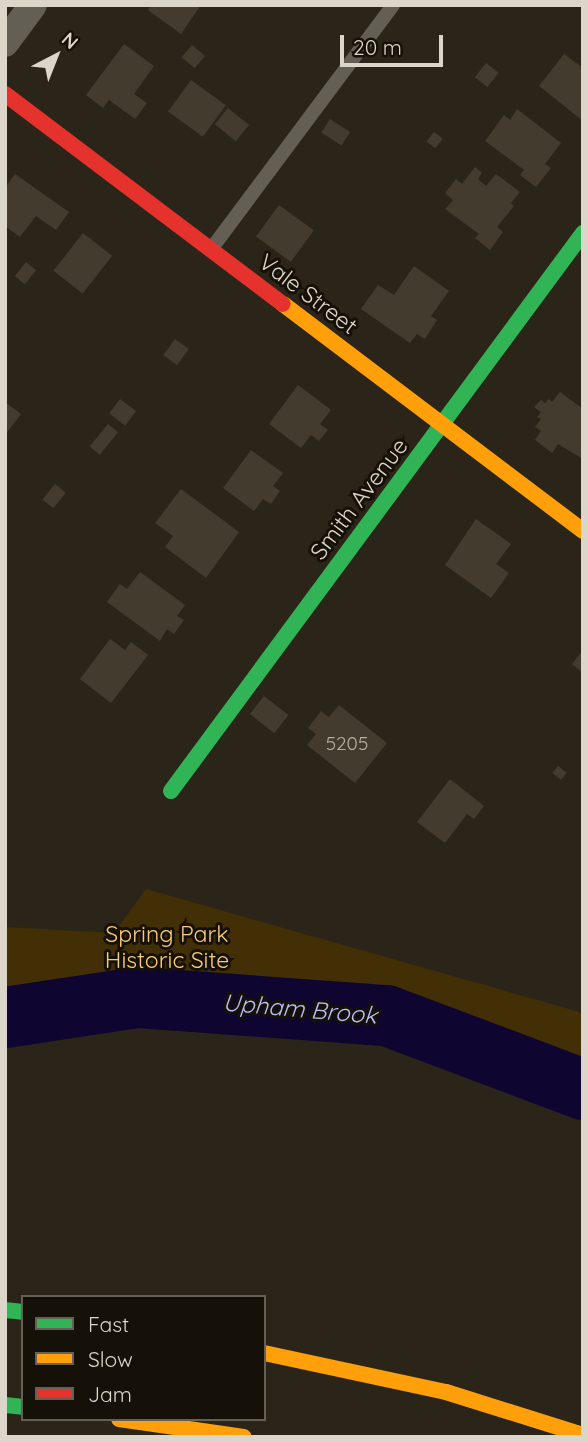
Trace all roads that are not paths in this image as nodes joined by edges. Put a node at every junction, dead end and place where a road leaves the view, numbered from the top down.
1 (33, 5) edge
2 (393, 5) edge
3 (5, 43) edge
4 (5, 94) edge
5 (583, 233) edge
6 (211, 249) junction
7 (442, 424) junction
8 (583, 531) edge
9 (171, 791) dead end
10 (266, 1353) edge
11 (133, 1421) edge
12 (583, 1435) edge
13 (244, 1437) edge

1 - 3 street
2 - 6 lane
4 - 6 main road, Vale Street
5 - 7 main road, Smith Avenue
6 - 7 main road, Vale Street
7 - 8 main road, Vale Street
7 - 9 main road, Smith Avenue
10 - 12 main road
11 - 13 main road

